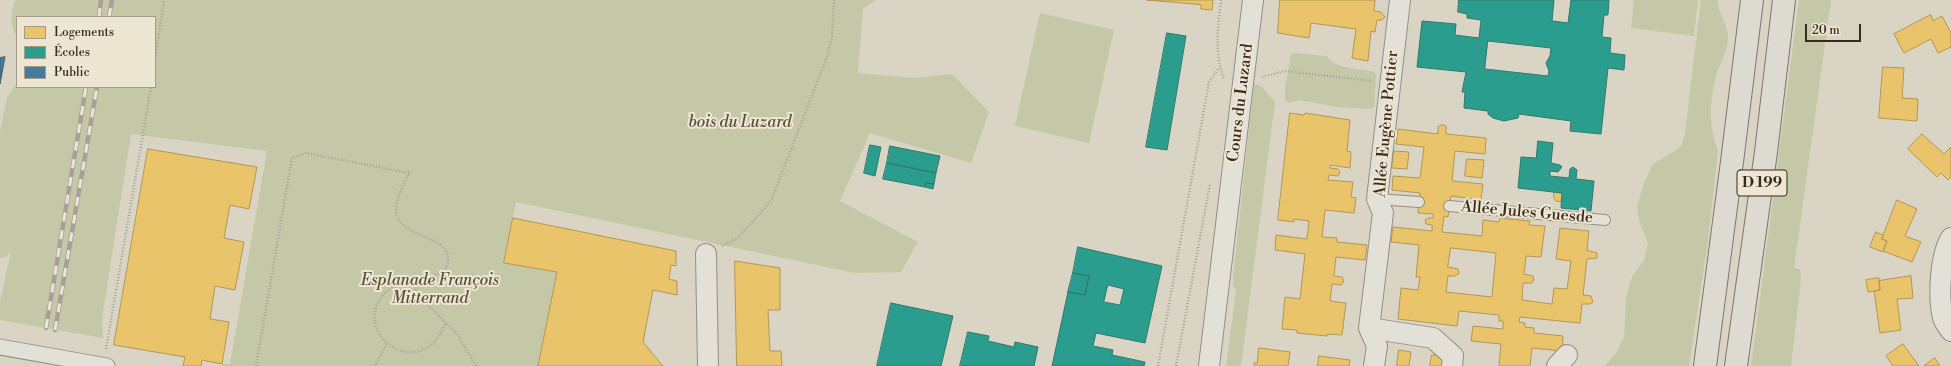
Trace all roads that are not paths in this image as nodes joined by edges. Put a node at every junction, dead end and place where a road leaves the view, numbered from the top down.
1 (1253, 0) edge
2 (1400, 0) edge
3 (1752, 0) edge
4 (1784, 0) edge
5 (1377, 199) junction
6 (1419, 202) dead end
7 (1228, 205) junction
8 (1449, 206) dead end
9 (1606, 220) dead end
10 (1951, 238) edge
11 (706, 254) road end
12 (1369, 328) junction
13 (1951, 331) edge
14 (0, 347) edge
15 (105, 366) edge
16 (708, 366) edge
17 (1197, 366) edge
18 (1209, 366) edge
19 (1374, 366) edge
20 (1452, 366) edge
21 (1705, 366) edge
22 (1736, 366) edge

1 - 7 street, Cours du Luzard
2 - 5 street, Allée Eugène Pottier
3 - 21 highway, D 199
4 - 22 highway, D 199
5 - 6 lane
5 - 12 street, Allée Eugène Pottier
7 - 17 street, Cours du Luzard
7 - 18 street, Cours du Luzard
8 - 9 lane, Allée Jules Guesde
10 - 13 street
11 - 16 street
12 - 19 street
12 - 20 street
14 - 15 street

